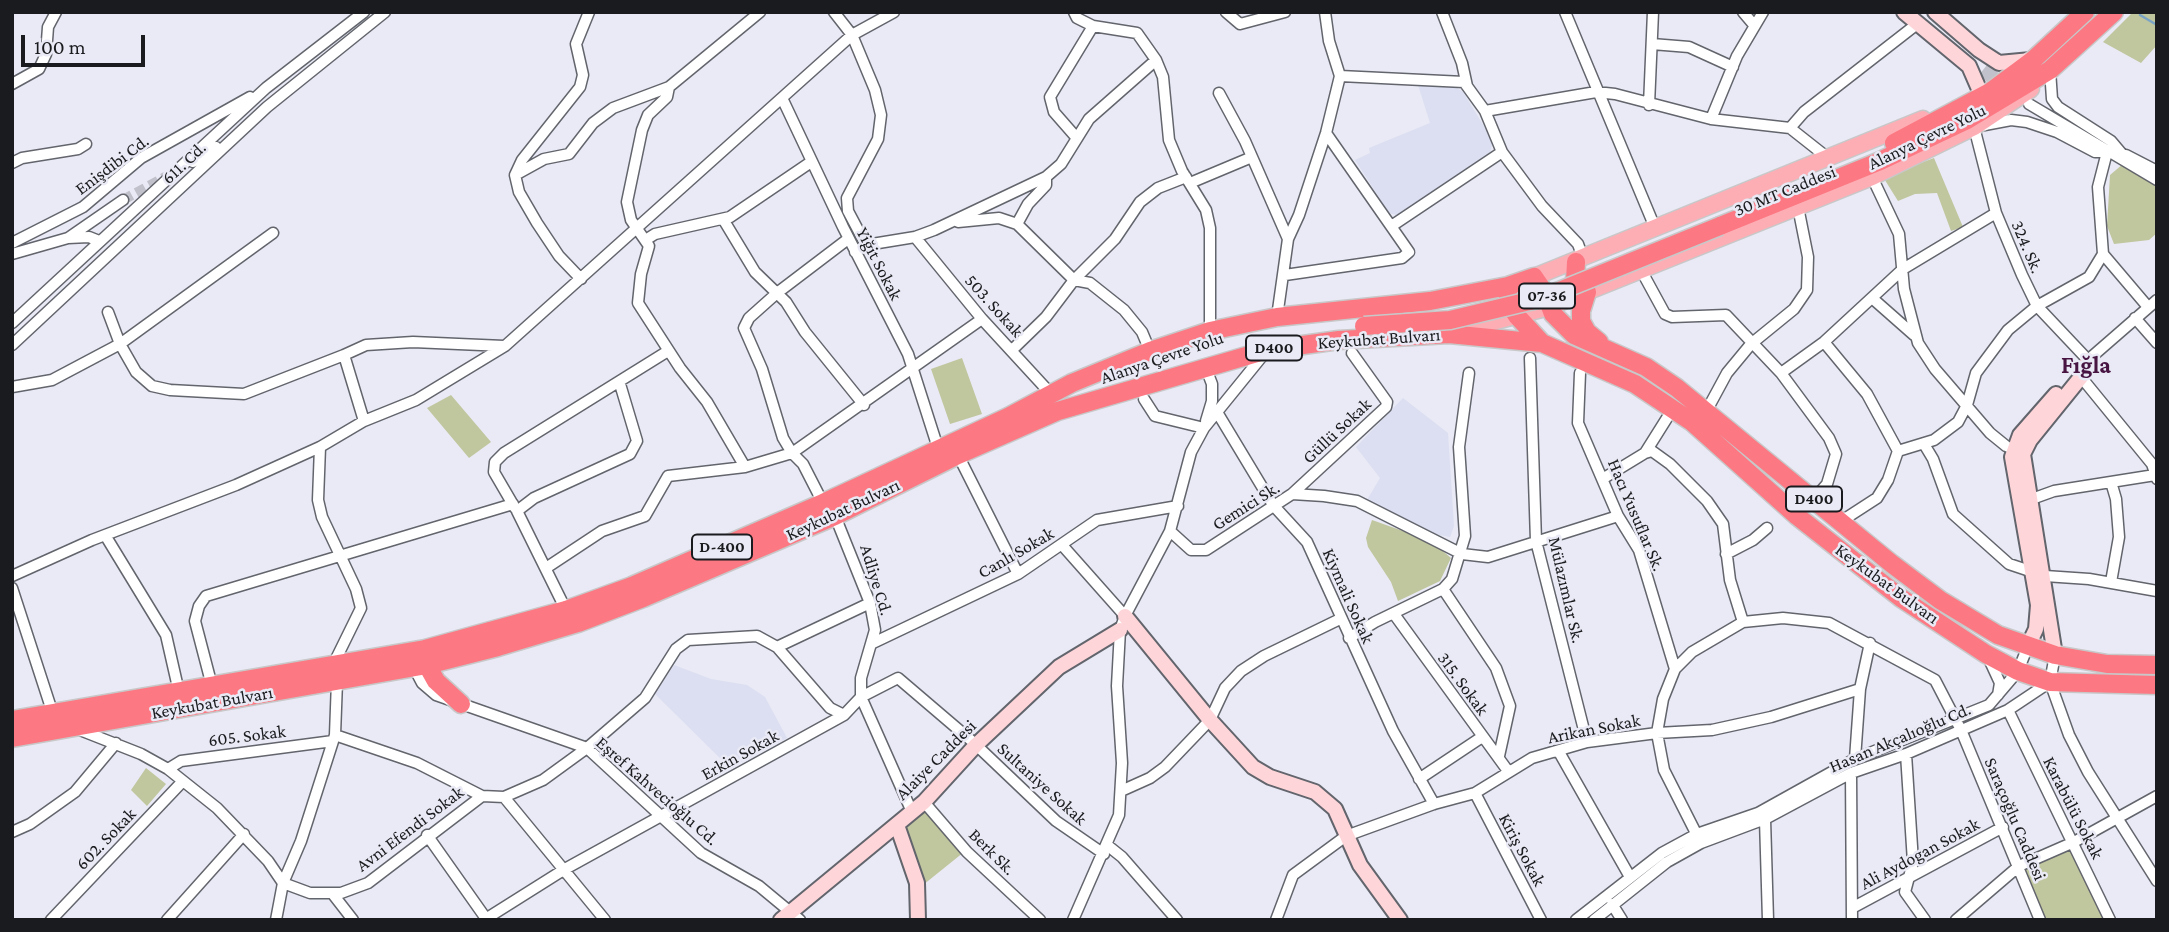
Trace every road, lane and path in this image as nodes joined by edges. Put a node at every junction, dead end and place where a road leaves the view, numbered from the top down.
1 (55, 12) edge
2 (364, 12) edge
3 (385, 12) edge
4 (589, 12) edge
5 (760, 12) edge
6 (834, 12) edge
7 (894, 12) edge
8 (1074, 12) edge
9 (1226, 12) edge
10 (1284, 12) edge
11 (1325, 12) edge
12 (1442, 12) edge
13 (1565, 12) edge
14 (1653, 12) edge
15 (1743, 12) edge
16 (1763, 12) edge
17 (1905, 12) edge
18 (1935, 12) edge
19 (2113, 12) edge
20 (1919, 16) edge
21 (2081, 16) edge
22 (1754, 25) junction
23 (1093, 26) junction
24 (852, 35) junction
25 (1652, 44) junction
26 (1156, 60) junction
27 (2033, 60) junction
28 (1733, 66) junction
29 (1985, 68) tunnel mouth
30 (2050, 70) junction
31 (1340, 76) junction
32 (12, 84) edge
33 (1467, 86) junction
34 (669, 87) junction
35 (266, 88) junction
36 (1596, 92) junction
37 (1219, 93) dead end
38 (1990, 94) junction
39 (782, 98) junction
40 (1649, 104) junction
41 (1485, 111) junction
42 (1711, 119) junction
43 (1974, 127) junction
44 (1790, 128) junction
45 (238, 133) junction
46 (1326, 133) junction
47 (1075, 136) junction
48 (86, 144) dead end
49 (1502, 152) junction
50 (2106, 152) junction
51 (2122, 153) junction
52 (1252, 157) junction
53 (1828, 158) junction
54 (193, 162) dead end
55 (811, 162) junction
56 (12, 163) edge
57 (2157, 171) edge
58 (515, 176) junction
59 (1046, 177) junction
60 (1872, 177) junction
61 (1188, 180) junction
62 (2157, 180) edge
63 (123, 200) tunnel mouth
64 (1798, 207) junction
65 (1996, 213) junction
66 (723, 219) junction
67 (955, 220) junction
68 (1718, 220) joint
69 (1017, 224) junction
70 (1393, 225) junction
71 (636, 227) junction
72 (1656, 230) junction
73 (273, 233) dead end
74 (915, 237) junction
75 (68, 238) junction
76 (647, 239) junction
77 (848, 239) junction
78 (1288, 239) junction
79 (99, 242) junction
80 (12, 243) edge
81 (866, 245) junction
82 (855, 252) junction
83 (12, 254) edge
84 (2103, 254) junction
85 (1580, 260) junction
86 (1903, 269) junction
87 (1641, 270) junction
88 (1285, 275) junction
89 (1534, 277) junction
90 (581, 279) junction
91 (1074, 280) junction
92 (1508, 286) junction
93 (1587, 292) junction
94 (777, 293) junction
95 (1463, 294) junction
96 (1872, 298) junction
97 (2152, 304) edge
98 (2037, 306) junction
99 (1549, 307) junction
100 (108, 312) dead end
101 (1517, 316) junction
102 (1277, 317) junction
103 (2135, 318) junction
104 (982, 319) junction
105 (1364, 321) junction
106 (12, 323) edge
107 (1210, 331) junction
108 (1457, 332) junction
109 (1914, 335) junction
110 (1824, 342) junction
111 (1542, 343) junction
112 (2157, 343) edge
113 (120, 344) junction
114 (1751, 344) junction
115 (12, 345) edge
116 (505, 346) junction
117 (1012, 349) junction
118 (1267, 349) junction
119 (668, 351) junction
120 (1150, 351) junction
121 (1352, 353) dead end
122 (1613, 354) junction
123 (344, 355) junction
124 (1530, 358) dead end
125 (2088, 360) junction
126 (1206, 366) junction
127 (914, 369) junction
128 (1469, 373) dead end
129 (1580, 373) dead end
130 (1781, 373) junction
131 (2081, 377) junction
132 (620, 384) junction
133 (12, 387) edge
134 (1051, 394) junction
135 (1144, 398) dead end
136 (864, 405) junction
137 (1967, 405) junction
138 (1707, 410) junction
139 (1058, 411) junction
140 (1217, 412) junction
141 (1008, 417) junction
142 (1667, 418) dead end
143 (364, 421) junction
144 (1204, 428) junction
145 (1924, 444) junction
146 (320, 447) junction
147 (938, 448) junction
148 (1898, 451) junction
149 (2018, 452) junction
150 (792, 453) junction
151 (1645, 453) junction
152 (958, 455) junction
153 (745, 467) junction
154 (2156, 477) edge
155 (1604, 478) junction
156 (2111, 482) junction
157 (1292, 494) junction
158 (1814, 499) junction
159 (2029, 500) junction
160 (1273, 505) junction
161 (1178, 506) junction
162 (515, 508) junction
163 (829, 509) junction
164 (1618, 516) junction
165 (1840, 522) junction
166 (1767, 528) dead end
167 (1170, 531) junction
168 (105, 535) junction
169 (1536, 541) junction
170 (1062, 545) junction
171 (1462, 554) junction
172 (1727, 554) junction
173 (340, 555) junction
174 (545, 568) junction
175 (1018, 574) junction
176 (2039, 575) junction
177 (12, 576) edge
178 (2111, 582) junction
179 (12, 588) edge
180 (1443, 589) junction
181 (2157, 591) edge
182 (870, 603) junction
183 (566, 610) junction
184 (1394, 614) junction
185 (1125, 616) junction
186 (1340, 620) junction
187 (1743, 622) junction
188 (2050, 626) junction
189 (1120, 630) junction
190 (1349, 638) junction
191 (873, 643) junction
192 (1870, 643) junction
193 (777, 646) junction
194 (2028, 646) junction
195 (1986, 654) junction
196 (2055, 655) junction
197 (418, 658) junction
198 (2078, 659) junction
199 (2157, 665) edge
200 (1675, 668) junction
201 (2018, 671) junction
202 (335, 673) junction
203 (2050, 682) junction
204 (2157, 685) edge
205 (212, 686) junction
206 (1860, 689) junction
207 (179, 692) junction
208 (862, 697) junction
209 (1998, 698) junction
210 (461, 704) joint
211 (2007, 710) junction
212 (53, 714) junction
213 (844, 715) junction
214 (1954, 719) junction
215 (12, 720) edge
216 (1210, 720) junction
217 (74, 727) junction
218 (1961, 730) junction
219 (1657, 733) junction
220 (1482, 737) junction
221 (12, 738) edge
222 (334, 738) junction
223 (116, 743) junction
224 (1587, 743) junction
225 (976, 745) junction
226 (587, 748) junction
227 (1559, 752) junction
228 (1906, 754) junction
229 (1499, 756) junction
230 (1855, 760) junction
231 (168, 769) junction
232 (1508, 771) junction
233 (1851, 773) junction
234 (1419, 779) junction
235 (183, 781) junction
236 (1121, 792) junction
237 (1475, 793) junction
238 (482, 796) junction
239 (2157, 796) edge
240 (505, 797) junction
241 (1434, 804) junction
242 (918, 807) junction
243 (659, 817) junction
244 (1765, 819) junction
245 (2116, 819) junction
246 (897, 825) junction
247 (2003, 827) junction
248 (12, 832) edge
249 (244, 834) junction
250 (427, 835) junction
251 (1346, 836) junction
252 (1699, 838) junction
253 (2074, 842) junction
254 (1105, 850) junction
255 (2153, 863) edge
256 (2019, 866) junction
257 (565, 869) junction
258 (1630, 877) junction
259 (1910, 878) junction
260 (2157, 881) edge
261 (283, 883) junction
262 (332, 893) junction
263 (1612, 904) junction
264 (1852, 908) junction
265 (791, 917) edge
266 (486, 919) edge
267 (920, 919) edge
268 (51, 920) edge
269 (167, 920) edge
270 (275, 920) edge
271 (353, 920) edge
272 (605, 920) edge
273 (1040, 920) edge
274 (1073, 920) edge
275 (1177, 920) edge
276 (1276, 920) edge
277 (1400, 920) edge
278 (1541, 920) edge
279 (1576, 920) edge
280 (1594, 920) edge
281 (1622, 920) edge
282 (1768, 920) edge
283 (1852, 920) edge
284 (1925, 920) edge
285 (1956, 920) edge
286 (2040, 920) edge
287 (2110, 920) edge

1 - 32 street
2 - 35 street, 611. Cd.
3 - 45 street, 611. Cd.
4 - 58 street
5 - 34 street
6 - 24 street
7 - 24 street
8 - 23 street
9 - 10 street
11 - 31 street
12 - 33 street
13 - 36 street
14 - 25 street
15 - 22 street
16 - 22 street
17 - 20 street
18 - 27 street
19 - 30 highway, Alanya Çevre Yolu
20 - 29 street
20 - 38 street
20 - 44 street
21 - 27 highway, Alanya Çevre Yolu
22 - 28 street
23 - 26 street
23 - 47 street
24 - 39 street
24 - 81 street
25 - 28 street
25 - 40 street
26 - 47 street
26 - 61 street
27 - 38 highway, Alanya Çevre Yolu
28 - 42 street
30 - 38 highway, Alanya Çevre Yolu
30 - 43 main road, 30 MT Caddesi
30 - 51 street
31 - 33 street
31 - 46 street
33 - 41 street
34 - 58 street
34 - 71 street
35 - 79 street, 611. Cd.
35 - 80 street, Enişdibi Cd.
36 - 40 street
36 - 41 street
36 - 72 street
37 - 52 street
38 - 53 main road, 30 MT Caddesi
38 - 68 highway, Alanya Çevre Yolu
39 - 55 street, Yiğit Sokak
39 - 71 street
40 - 42 street
41 - 49 street
42 - 44 street
43 - 50 street
43 - 60 main road, 30 MT Caddesi
43 - 65 street, 324. Sk.
44 - 53 street
45 - 54 street
45 - 115 street, 611. Cd.
46 - 70 street
46 - 78 street
47 - 59 street
48 - 56 street
49 - 70 street
49 - 85 street
50 - 51 street
50 - 62 street
50 - 84 street
51 - 57 street
52 - 61 street
52 - 78 street
53 - 72 main road, 30 MT Caddesi
55 - 66 street
55 - 77 street, Yiğit Sokak
58 - 90 street
59 - 67 street
59 - 69 street
60 - 64 main road, 30 MT Caddesi
60 - 86 street
61 - 91 street
61 - 107 street
63 - 75 street
64 - 87 main road, 30 MT Caddesi
64 - 114 street
65 - 86 street
65 - 98 street, 324. Sk.
66 - 76 street
66 - 94 street
67 - 69 street
67 - 74 street
68 - 105 highway, Keykubat Bulvarı
69 - 91 street
70 - 88 street
71 - 76 street
71 - 90 street
72 - 85 main road, 30 MT Caddesi
73 - 113 street
74 - 81 street
74 - 104 street, 503. Sokak
75 - 79 street
75 - 83 street
76 - 119 street
77 - 82 street, Yiğit Sokak
77 - 94 street
78 - 88 street
79 - 106 street, 611. Cd.
81 - 82 street
82 - 127 street, Yiğit Sokak
84 - 97 street
84 - 98 street
85 - 89 main road, 30 MT Caddesi
85 - 93 highway
86 - 96 street
86 - 109 street
87 - 93 main road, 30 MT Caddesi
87 - 114 street
88 - 102 street
89 - 92 highway, D400
89 - 99 highway, Keykubat Bulvarı / D400
90 - 116 street
91 - 117 street
91 - 120 street
92 - 95 highway, D400
92 - 101 highway
93 - 99 main road, 30 MT Caddesi
93 - 122 highway
94 - 136 street
94 - 150 street, Adliye Cd.
95 - 102 highway, D400
95 - 108 highway
96 - 109 street
96 - 110 street
97 - 103 street
98 - 125 street, 324. Sk.
98 - 137 street
99 - 101 main road, 30 MT Caddesi
99 - 122 highway, Keykubat Bulvarı / D400
100 - 113 street
101 - 108 main road, 30 MT Caddesi
101 - 111 highway
102 - 107 highway, D400
103 - 112 street
103 - 125 street
104 - 117 street, 503. Sokak
104 - 127 street
105 - 139 highway, Alanya Çevre Yolu
105 - 141 highway, Alanya Çevre Yolu
107 - 120 highway, D400
108 - 111 highway, Keykubat Bulvarı / D400
108 - 118 highway, Keykubat Bulvarı / D400
109 - 137 street
110 - 130 street
110 - 148 street
111 - 195 highway, Keykubat Bulvarı / D400
113 - 123 street
113 - 133 street
114 - 130 street
114 - 138 street
116 - 123 street
116 - 143 street
117 - 134 street, 503. Sokak
118 - 126 highway, Keykubat Bulvarı / D400
118 - 140 street
119 - 132 street
119 - 153 street
120 - 134 highway, D400
121 - 157 street, Güllü Sokak
122 - 138 highway, Keykubat Bulvarı / D400
123 - 143 street
124 - 169 street, Mülazımlar Sk.
125 - 131 street
125 - 149 street
126 - 139 highway, Keykubat Bulvarı / D400
126 - 144 street
127 - 136 street
127 - 147 street, Yiğit Sokak
128 - 171 street
129 - 155 street, Hacı Yusuflar Sk.
130 - 158 street
131 - 149 street
131 - 154 street
132 - 162 street
132 - 162 street
134 - 141 highway, D400
135 - 144 street
136 - 150 street
137 - 145 street
137 - 149 street
138 - 158 highway, Keykubat Bulvarı / D400
139 - 152 highway, Keykubat Bulvarı / D400
140 - 144 street
140 - 160 street, Kiymali Sokak
141 - 147 highway, Keykubat Bulvarı / D-400
142 - 151 street
143 - 146 street
144 - 161 street
145 - 148 street
145 - 176 street
146 - 168 street
146 - 173 street
147 - 163 highway, Keykubat Bulvarı / D-400
148 - 165 street
149 - 159 street
149 - 176 street
150 - 153 street
150 - 163 street, Adliye Cd.
151 - 155 street
151 - 172 street
152 - 163 highway, Keykubat Bulvarı / D400
152 - 175 street
153 - 174 street
154 - 156 street
155 - 164 street, Hacı Yusuflar Sk.
156 - 159 street
156 - 178 street
157 - 160 street, Gemici Sk.
157 - 171 street, Gemici Sk.
158 - 165 highway, Keykubat Bulvarı / D400
159 - 176 street
160 - 167 street, Gemici Sk.
160 - 186 street, Kiymali Sokak
161 - 167 street
161 - 170 street, Canlı Sokak
162 - 173 street
162 - 174 street
163 - 182 street, Adliye Cd.
163 - 183 highway, Keykubat Bulvarı / D-400
163 - 197 highway, Keykubat Bulvarı / D400
164 - 169 street
164 - 200 street, Hacı Yusuflar Sk.
165 - 194 highway, Keykubat Bulvarı / D400
166 - 172 street
167 - 185 street
168 - 177 street
168 - 207 street
169 - 171 street
169 - 224 street, Mülazımlar Sk.
170 - 175 street, Canlı Sokak
170 - 185 street
171 - 180 street
172 - 187 street
173 - 202 street
173 - 205 street
174 - 183 street
175 - 191 street, Canlı Sokak
176 - 178 street
176 - 188 street
176 - 194 street
178 - 181 street
179 - 212 street
180 - 184 street
180 - 229 street
182 - 191 street, Adliye Cd.
182 - 193 street
183 - 197 highway, Keykubat Bulvarı / D-400
184 - 190 street
184 - 220 street, 315. Sokak
185 - 189 street
185 - 216 street
186 - 190 street, Kiymali Sokak
186 - 216 street
187 - 192 street, Saraçoğlu Caddesi
187 - 200 street
188 - 196 street
188 - 198 street
189 - 225 street, Alaiye Caddesi
189 - 236 street
190 - 234 street, Kiymali Sokak
191 - 208 street, Adliye Cd.
192 - 206 street
192 - 214 street, Saraçoğlu Caddesi
193 - 213 street
193 - 226 street, Avni Efendi Sokak
194 - 196 highway, Keykubat Bulvarı / D400
194 - 201 street, Hasan Akçalıoğlu Cd.
195 - 201 highway, Keykubat Bulvarı / D400
195 - 209 street
196 - 198 highway, Keykubat Bulvarı / D400
196 - 203 street
197 - 202 highway, Keykubat Bulvarı / D-400
197 - 210 highway
198 - 199 highway, Keykubat Bulvarı / D400
200 - 219 street
201 - 203 highway, Keykubat Bulvarı / D400
201 - 209 street, Hasan Akçalıoğlu Cd.
202 - 205 highway, Keykubat Bulvarı / D-400
202 - 217 highway, Keykubat Bulvarı / D-400
202 - 222 street
203 - 204 highway, Keykubat Bulvarı / D400
203 - 211 street, Hasan Akçalıoğlu Cd.
203 - 245 street
205 - 207 highway, Keykubat Bulvarı / D-400
206 - 219 street, Arikan Sokak
206 - 230 street
207 - 212 highway, Keykubat Bulvarı / D-400
208 - 213 street, Erkin Sokak
208 - 225 street, Sultaniye Sokak
208 - 242 street
209 - 214 street, Hasan Akçalıoğlu Cd.
210 - 226 street, Eşref Kahvecioğlu Cd.
211 - 218 street, Hasan Akçalıoğlu Cd.
211 - 253 street, Karabülü Sokak
212 - 215 highway, Keykubat Bulvarı / D-400
213 - 243 street, Erkin Sokak
214 - 218 street, Saraçoğlu Caddesi
214 - 230 street, Hasan Akçalıoğlu Cd.
216 - 236 street
216 - 251 street
217 - 221 highway, Keykubat Bulvarı / D-400
217 - 223 street
218 - 228 street, Hasan Akçalıoğlu Cd.
218 - 247 street, Saraçoğlu Caddesi
219 - 224 street, Arikan Sokak
219 - 252 street
220 - 229 street, 315. Sokak
220 - 234 street
222 - 231 street, 605. Sokak
222 - 238 street
222 - 261 street
223 - 231 street
223 - 248 street
224 - 227 street, Arikan Sokak
225 - 242 street, Alaiye Caddesi
225 - 254 street, Sultaniye Sokak
226 - 240 street, Avni Efendi Sokak
226 - 243 street, Eşref Kahvecioğlu Cd.
227 - 232 street, Arikan Sokak
227 - 258 street
228 - 233 street, Hasan Akçalıoğlu Cd.
228 - 259 street
229 - 232 street, 315. Sokak
230 - 252 street, Hasan Akçalıoğlu Cd.
231 - 235 street
232 - 237 street, Arikan Sokak
233 - 244 street, Hasan Akçalıoğlu Cd.
233 - 264 street
234 - 241 street, Kiymali Sokak
235 - 249 street
235 - 268 street, 602. Sokak
236 - 254 street
237 - 241 street, Arikan Sokak
237 - 278 street, Kiriş Sokak
238 - 240 street, Avni Efendi Sokak
238 - 250 street, Avni Efendi Sokak
239 - 245 street
240 - 257 street
241 - 251 street, Arikan Sokak
242 - 246 street, Alaiye Caddesi
242 - 273 street, Berk Sk.
243 - 257 street, Erkin Sokak
243 - 265 street, Eşref Kahvecioğlu Cd.
244 - 252 street, Hasan Akçalıoğlu Cd.
244 - 282 street
245 - 253 street
245 - 255 street
246 - 265 street, Alaiye Caddesi
246 - 267 street
247 - 256 street, Saraçoğlu Caddesi
247 - 259 street, Ali Aydogan Sokak
249 - 261 street
249 - 269 street
250 - 262 street, Avni Efendi Sokak
250 - 266 street
251 - 276 street, Arikan Sokak
251 - 277 street
252 - 258 street, Hasan Akçalıoğlu Cd.
252 - 263 street, Hasan Akçalıoğlu Cd.
253 - 256 street
253 - 287 street, Karabülü Sokak
254 - 274 street
254 - 275 street, Sultaniye Sokak
255 - 260 street
256 - 285 street
256 - 286 street, Saraçoğlu Caddesi
257 - 266 street, Erkin Sokak
257 - 272 street
258 - 279 street, Hasan Akçalıoğlu Cd.
259 - 264 street, Ali Aydogan Sokak
259 - 284 street
261 - 262 street, Avni Efendi Sokak
261 - 270 street
262 - 271 street
263 - 280 street, Hasan Akçalıoğlu Cd.
263 - 281 street
264 - 283 street

